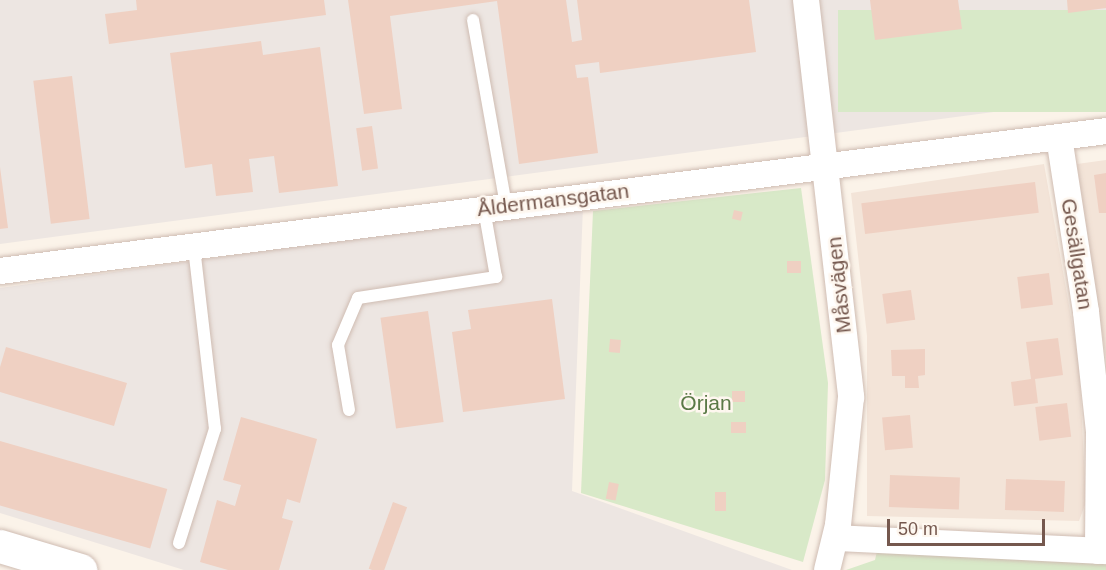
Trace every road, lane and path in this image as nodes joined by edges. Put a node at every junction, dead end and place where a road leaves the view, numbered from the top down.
1 (806, 0) edge
2 (473, 20) dead end
3 (1106, 131) edge
4 (1059, 137) junction
5 (826, 166) junction
6 (495, 207) junction
7 (194, 247) junction
8 (0, 271) edge
9 (349, 410) dead end
10 (836, 538) junction
11 (179, 543) dead end
12 (0, 546) edge
13 (1102, 551) edge
14 (80, 570) edge
15 (827, 570) edge

1 - 5 street, Måsvägen
2 - 6 lane
3 - 4 street, Åldermansgatan
4 - 5 street, Åldermansgatan
4 - 13 street, Gesällgatan
5 - 6 street, Åldermansgatan
5 - 10 street, Måsvägen
6 - 7 street, Åldermansgatan
6 - 9 lane
7 - 8 street, Åldermansgatan
7 - 11 lane
10 - 13 street
10 - 15 street, Måsvägen
12 - 14 main road

